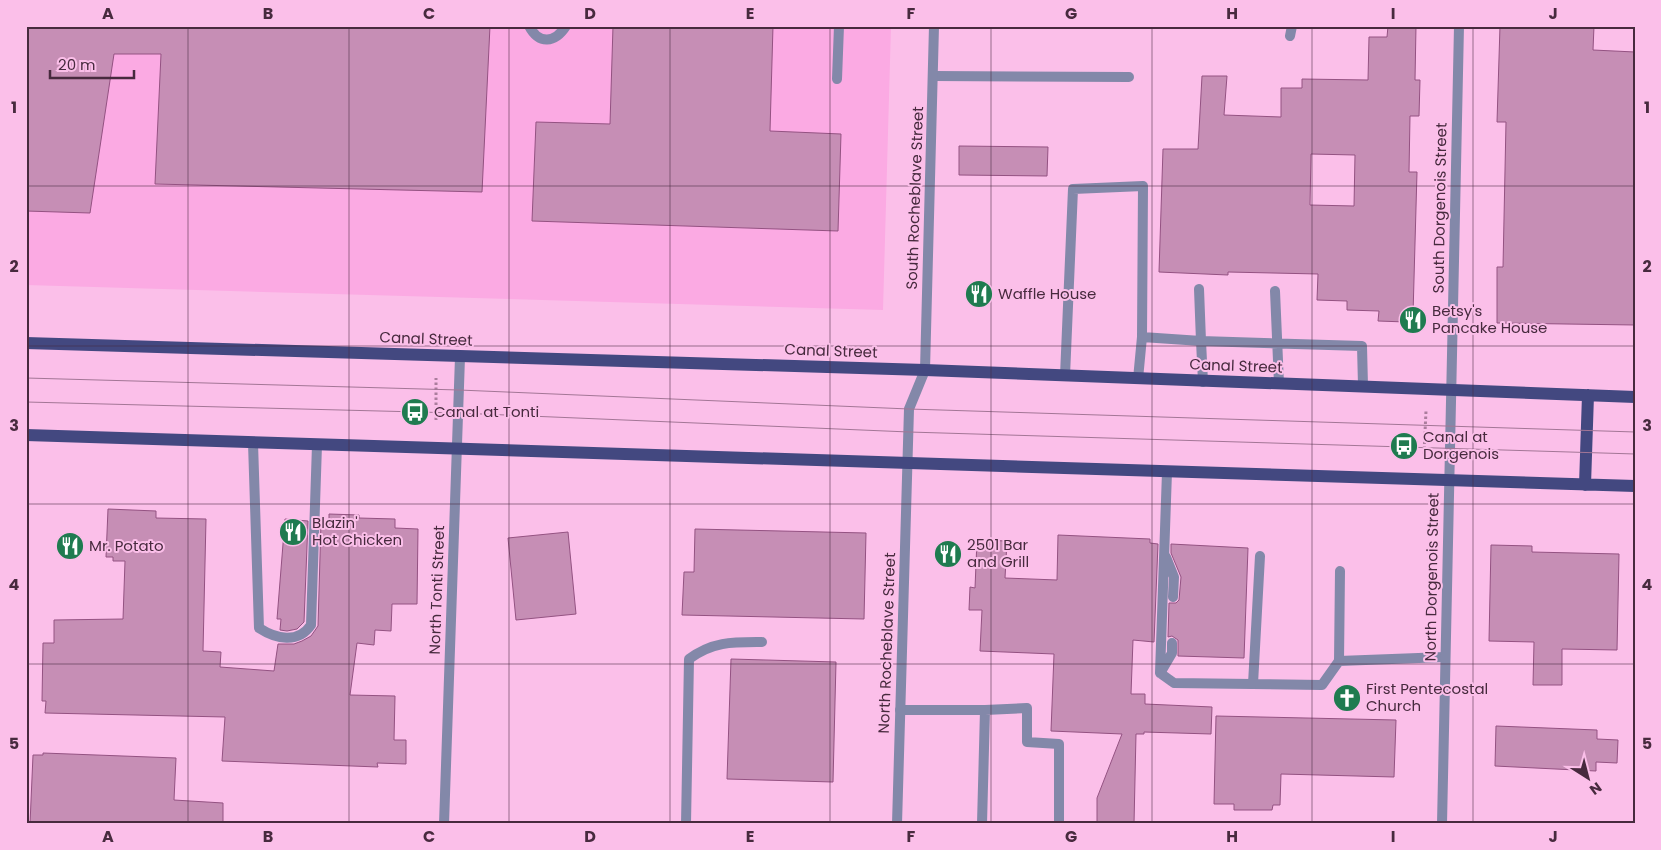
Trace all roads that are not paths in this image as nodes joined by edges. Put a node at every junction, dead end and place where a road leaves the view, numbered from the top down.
1 (529, 26) edge
2 (566, 26) edge
3 (839, 26) edge
4 (934, 26) edge
5 (1459, 26) edge
6 (934, 76) junction
7 (1129, 78) dead end
8 (837, 79) dead end
9 (1199, 289) dead end
10 (1275, 291) dead end
11 (1142, 337) junction
12 (1201, 341) junction
13 (26, 343) edge
14 (1277, 344) junction
15 (460, 357) junction
16 (925, 370) junction
17 (1065, 376) junction
18 (1138, 379) junction
19 (1203, 382) junction
20 (1279, 384) junction
21 (1363, 386) junction
22 (1451, 390) junction
23 (1588, 395) junction
24 (1635, 397) edge
25 (26, 436) edge
26 (253, 443) junction
27 (317, 445) junction
28 (457, 449) junction
29 (908, 464) junction
30 (1167, 472) junction
31 (1449, 481) junction
32 (1585, 485) junction
33 (1635, 486) edge
34 (1164, 554) junction
35 (1260, 556) dead end
36 (1340, 571) dead end
37 (1174, 597) dead end
38 (762, 642) dead end
39 (1172, 643) dead end
40 (1445, 657) junction
41 (1339, 660) junction
42 (1160, 673) junction
43 (1253, 684) junction
44 (900, 710) junction
45 (985, 710) junction
46 (444, 824) edge
47 (686, 824) edge
48 (897, 824) edge
49 (982, 824) edge
50 (1059, 824) edge
51 (1442, 824) edge

1 - 2 street
3 - 8 street
4 - 6 street, South Rocheblave Street
5 - 22 street, South Dorgenois Street
6 - 7 street
6 - 16 street, South Rocheblave Street
9 - 12 street
10 - 14 street
11 - 12 street
11 - 17 street
11 - 18 street
12 - 14 street
12 - 19 street
13 - 15 main road, Canal Street
14 - 20 street
14 - 21 street
15 - 16 main road, Canal Street
15 - 28 street, North Tonti Street
16 - 17 main road, Canal Street
16 - 29 street, North Rocheblave Street
17 - 18 main road, Canal Street
18 - 19 main road, Canal Street
19 - 20 main road, Canal Street
20 - 21 main road, Canal Street
21 - 22 main road, Canal Street
22 - 23 main road, Canal Street
22 - 31 street, South Dorgenois Street
23 - 24 main road, Canal Street
23 - 32 main road
25 - 26 main road
26 - 27 main road
26 - 27 street
27 - 28 main road
28 - 29 main road
28 - 46 street, North Tonti Street
29 - 30 main road
29 - 44 street, North Rocheblave Street
30 - 31 main road
30 - 34 street
31 - 32 main road
31 - 40 street, North Dorgenois Street
32 - 33 main road
34 - 37 street
34 - 42 street
35 - 43 street
36 - 41 street
38 - 47 street
39 - 42 street
40 - 41 street
40 - 51 street, North Dorgenois Street
41 - 43 street
42 - 43 street
44 - 45 street
44 - 48 street, North Rocheblave Street
45 - 49 street
45 - 50 street

